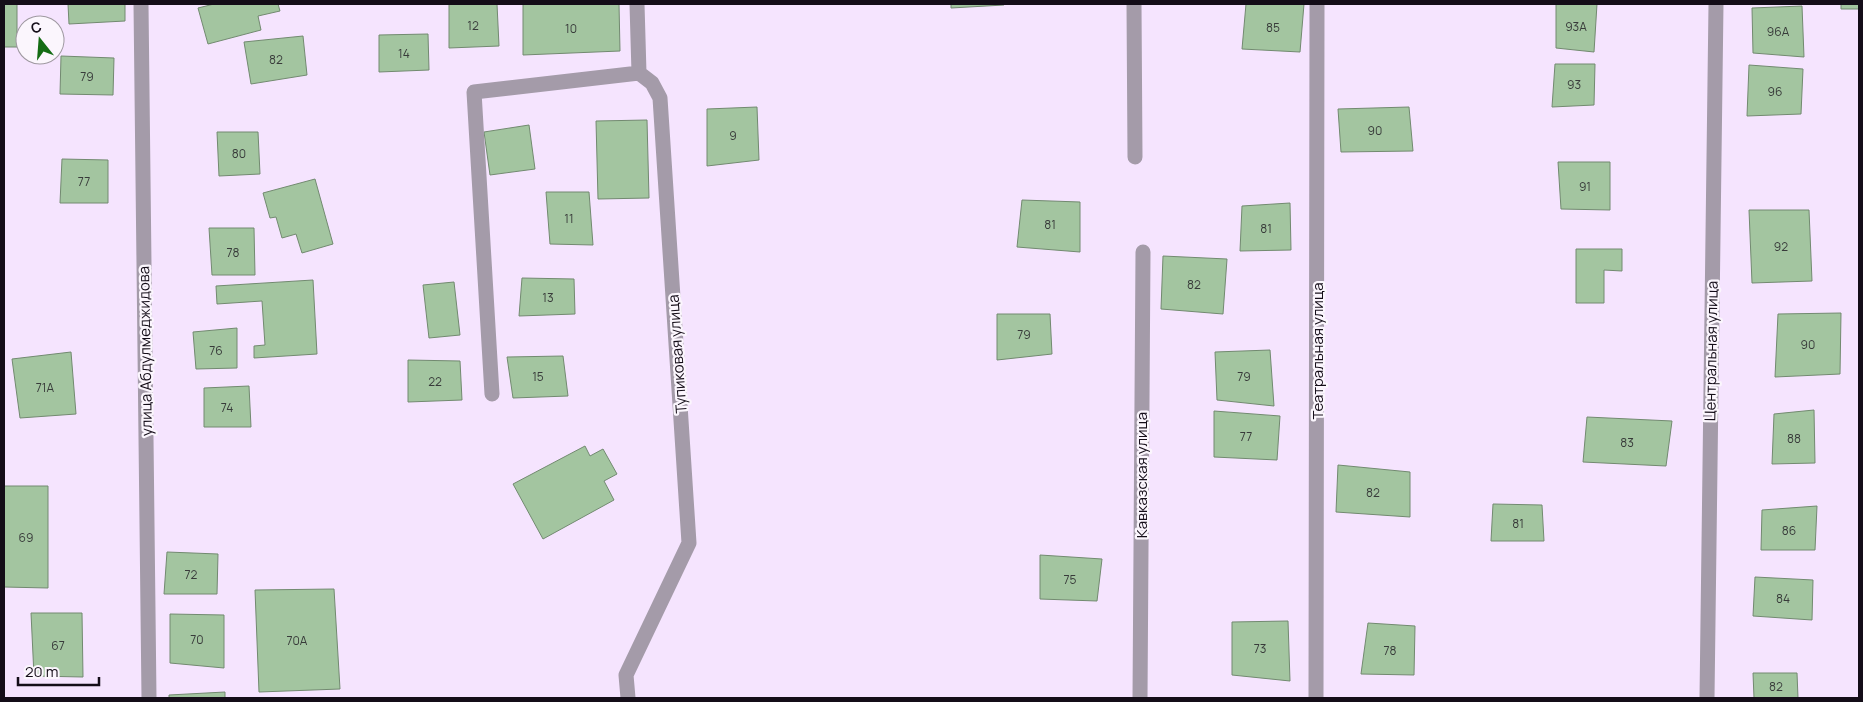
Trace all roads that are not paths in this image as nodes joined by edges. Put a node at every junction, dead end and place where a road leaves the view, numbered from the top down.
1 (141, 4) edge
2 (637, 4) edge
3 (1134, 4) edge
4 (1317, 4) edge
5 (1716, 4) edge
6 (639, 73) junction
7 (1134, 157) dead end
8 (1143, 252) dead end
9 (492, 394) dead end
10 (149, 698) edge
11 (628, 698) edge
12 (1140, 698) edge
13 (1316, 698) edge
14 (1707, 698) edge

1 - 10 street, улица Абдулмеджидова
2 - 6 street
3 - 7 street
4 - 13 street, Театральная улица
5 - 14 street, Центральная улица
6 - 9 street
6 - 11 street, Тупиковая улица
8 - 12 street, Кавказская улица

